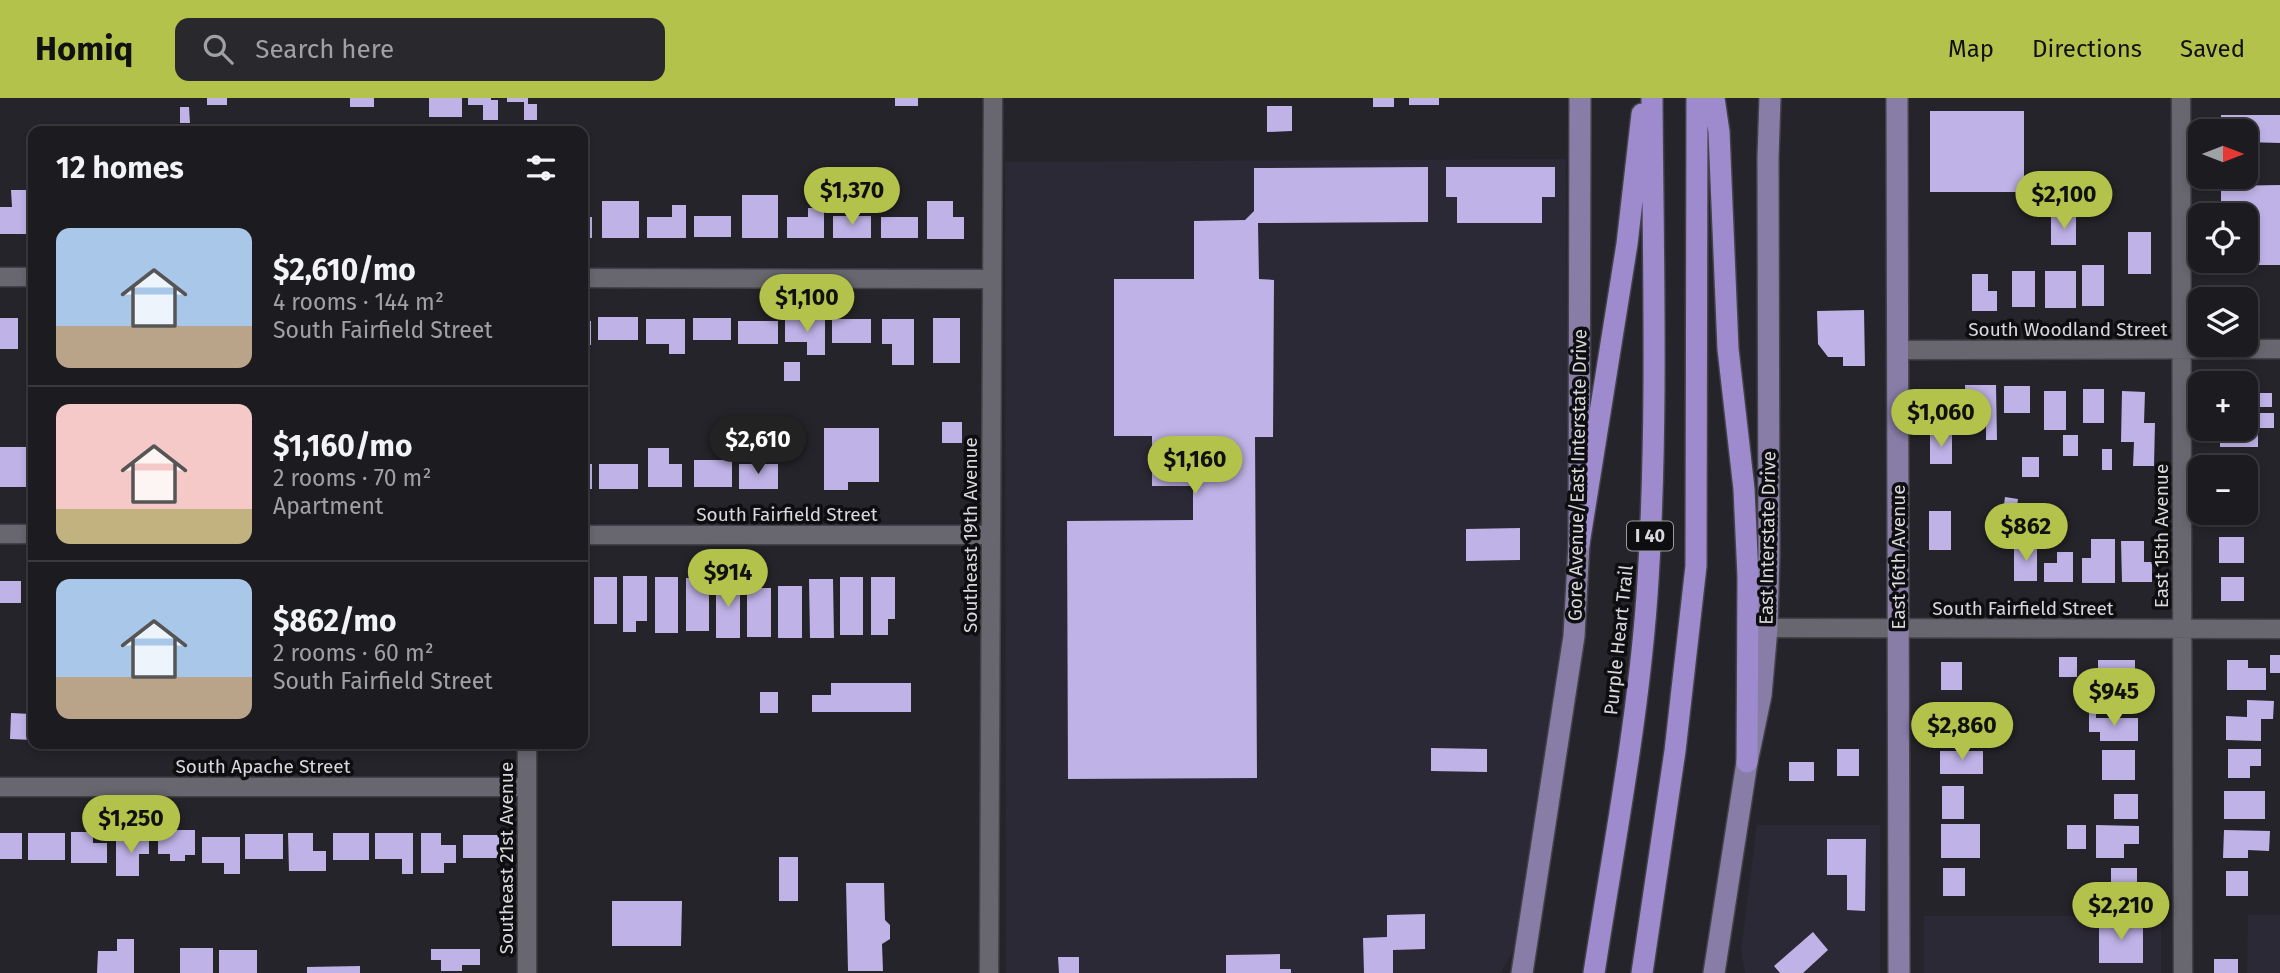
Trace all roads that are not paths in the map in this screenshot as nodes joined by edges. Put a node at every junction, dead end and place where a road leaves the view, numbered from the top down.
1 (993, 98) edge
2 (1580, 98) edge
3 (1644, 98) edge
4 (1652, 98) edge
5 (1698, 98) edge
6 (1714, 98) edge
7 (1770, 98) edge
8 (1897, 98) edge
9 (2181, 98) edge
10 (0, 277) edge
11 (28, 277) edge
12 (588, 278) edge
13 (992, 279) junction
14 (2280, 349) edge
15 (1898, 350) junction
16 (2181, 350) junction
17 (0, 534) edge
18 (28, 534) edge
19 (588, 535) edge
20 (991, 535) junction
21 (1578, 544) junction
22 (1767, 628) junction
23 (1898, 629) junction
24 (2182, 629) junction
25 (2280, 629) edge
26 (527, 749) edge
27 (1747, 762) junction
28 (0, 787) edge
29 (527, 787) junction
30 (1719, 939) junction
31 (1521, 967) edge
32 (527, 973) edge
33 (989, 973) edge
34 (1594, 973) edge
35 (1642, 973) edge
36 (1714, 973) edge
37 (1726, 973) edge
38 (1899, 973) edge
39 (2183, 973) edge

1 - 13 street, Southeast 19th Avenue
2 - 21 main road, Gore Avenue/East Interstate Drive
3 - 21 highway
4 - 34 highway, Purple Heart Trail / I 40
5 - 35 highway, I 40
6 - 27 highway
7 - 22 main road, East Interstate Drive
8 - 15 main road, East 16th Avenue
9 - 16 street, East 15th Avenue
10 - 11 street
12 - 13 street
13 - 20 street, Southeast 19th Avenue
14 - 16 street, South Woodland Street
15 - 16 street, South Woodland Street
15 - 23 main road, East 16th Avenue
16 - 24 street, East 15th Avenue
17 - 18 street
19 - 20 street, South Fairfield Street
20 - 33 street, Southeast 19th Avenue
21 - 31 main road, Gore Avenue/East Interstate Drive
22 - 23 street, South Fairfield Street
22 - 27 main road, East Interstate Drive
23 - 24 street, South Fairfield Street
23 - 38 main road, East 16th Avenue
24 - 25 street, South Fairfield Street
24 - 39 street, East 15th Avenue
26 - 29 street, Southeast 21st Avenue
27 - 30 main road, East Interstate Drive
28 - 29 street, South Apache Street
29 - 32 street, Southeast 21st Avenue
30 - 36 main road, East Interstate Drive
30 - 37 main road

